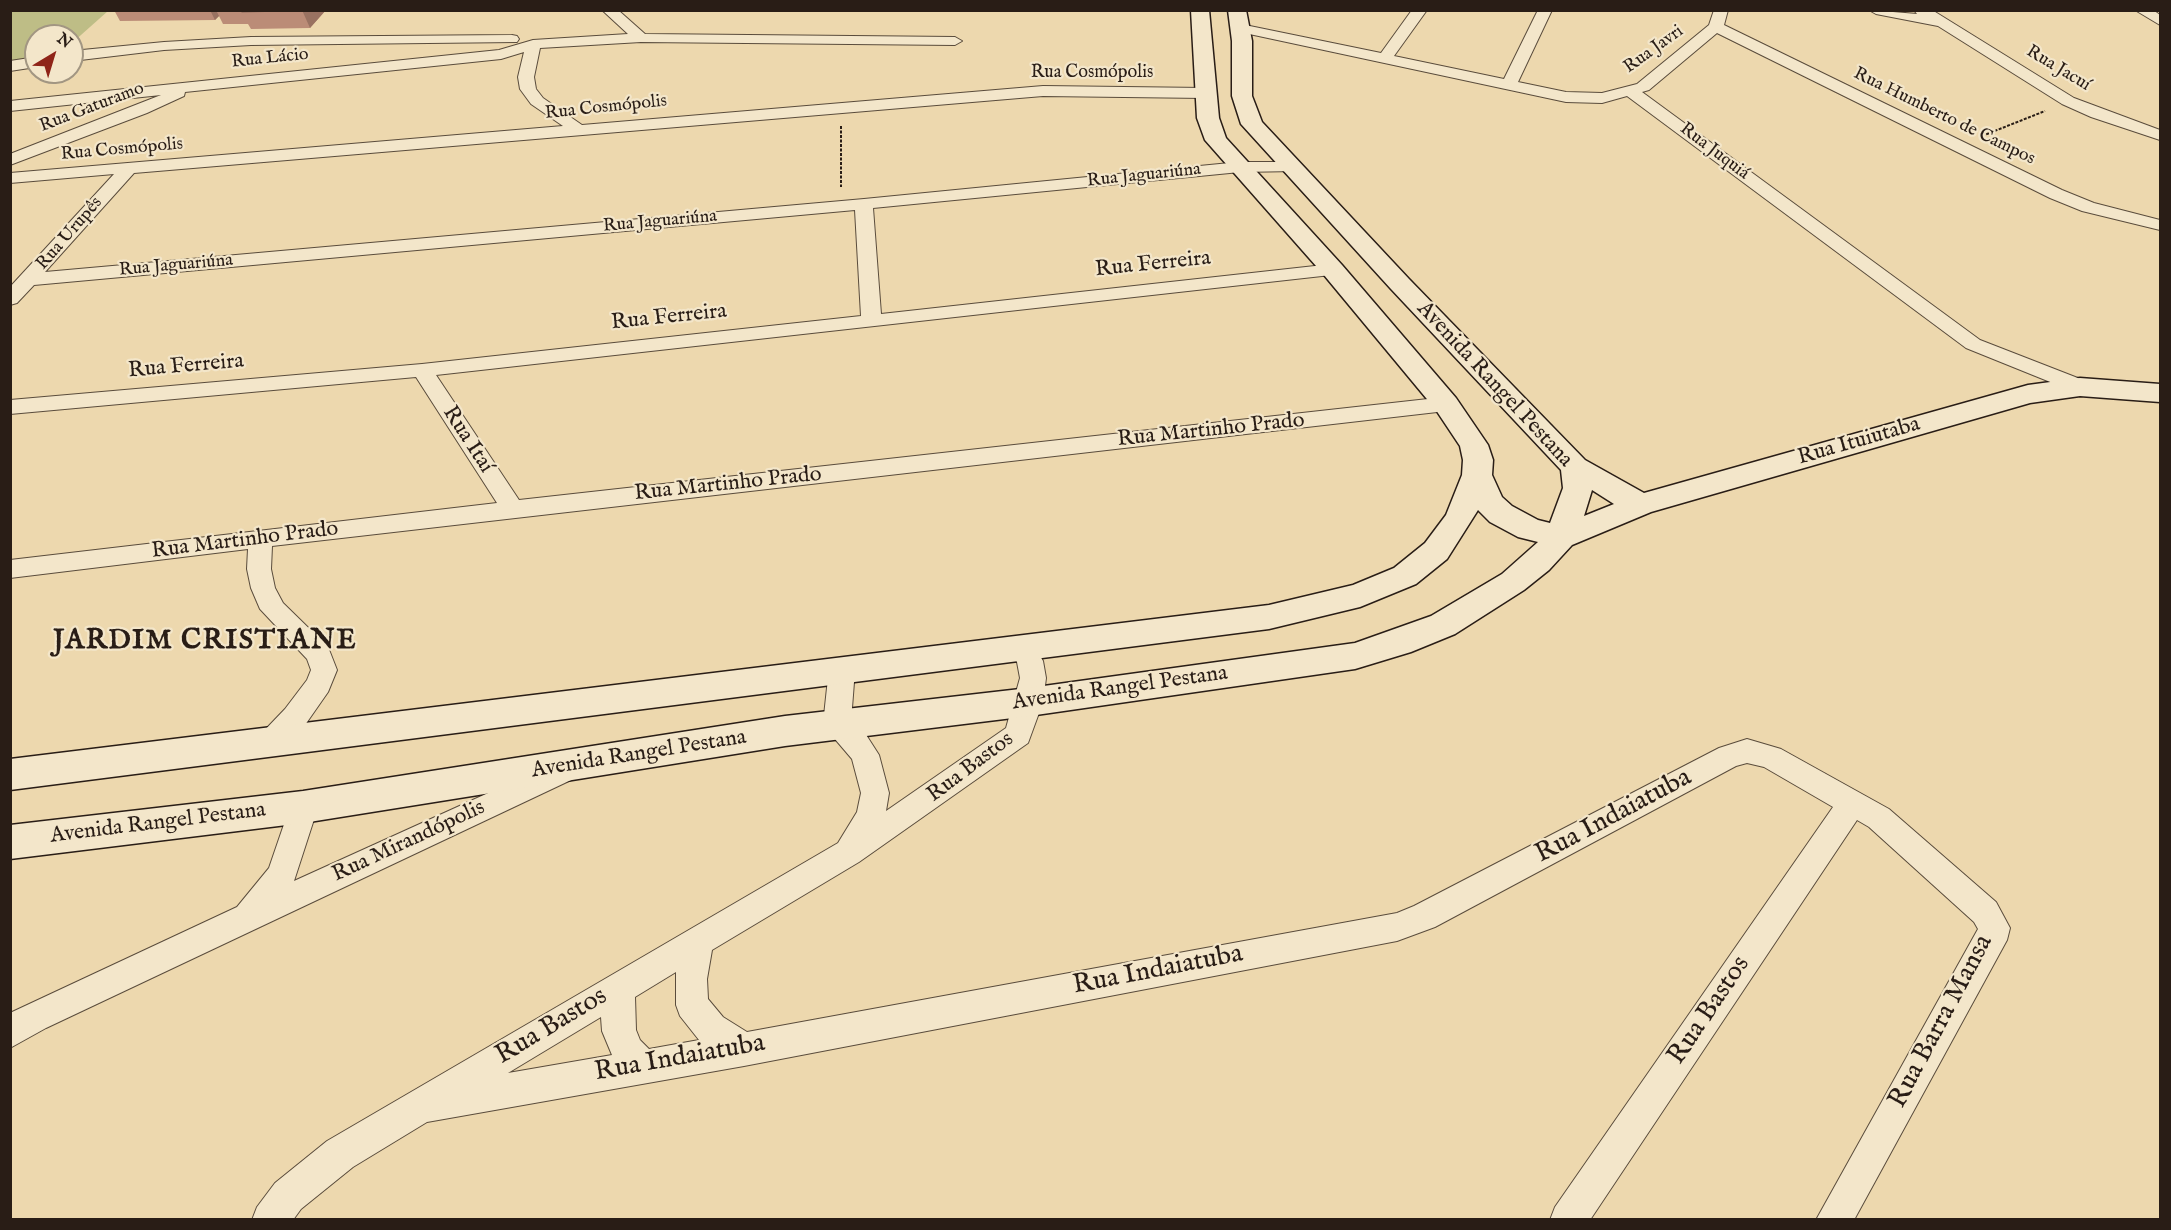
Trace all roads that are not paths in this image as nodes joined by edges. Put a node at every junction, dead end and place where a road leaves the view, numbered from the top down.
1 (609, 10) edge
2 (1420, 10) edge
3 (1545, 10) edge
4 (1720, 10) edge
5 (1876, 10) edge
6 (1921, 10) edge
7 (1200, 11) edge
8 (2143, 11) edge
9 (1239, 19) edge
10 (2160, 21) edge
11 (1942, 23) junction
12 (1716, 27) junction
13 (641, 38) junction
14 (422, 39) junction
15 (348, 40) junction
16 (955, 41) dead end
17 (533, 44) junction
18 (381, 53) junction
19 (84, 55) edge
20 (1384, 58) junction
21 (405, 64) junction
22 (322, 73) junction
23 (1509, 84) junction
24 (185, 88) junction
25 (1629, 91) junction
26 (1205, 93) junction
27 (10, 106) edge
28 (577, 129) junction
29 (2160, 135) edge
30 (10, 160) edge
31 (1240, 166) junction
32 (1290, 166) junction
33 (128, 169) junction
34 (10, 178) edge
35 (864, 204) junction
36 (2160, 225) edge
37 (1333, 270) junction
38 (31, 279) junction
39 (10, 299) edge
40 (871, 320) junction
41 (422, 370) junction
42 (2080, 387) junction
43 (2160, 393) edge
44 (1446, 404) junction
45 (10, 407) edge
46 (1575, 467) junction
47 (1477, 475) junction
48 (1640, 505) junction
49 (513, 509) junction
50 (1561, 537) junction
51 (260, 540) junction
52 (10, 569) edge
53 (1022, 647) junction
54 (842, 669) junction
55 (1029, 702) junction
56 (837, 725) junction
57 (272, 741) junction
58 (574, 766) junction
59 (10, 775) edge
60 (1853, 802) junction
61 (303, 807) junction
62 (10, 842) edge
63 (848, 853) junction
64 (244, 918) junction
65 (698, 941) junction
66 (620, 986) junction
67 (10, 1032) edge
68 (744, 1049) junction
69 (641, 1065) junction
70 (418, 1106) junction
71 (270, 1220) edge
72 (1568, 1220) edge
73 (1834, 1220) edge

1 - 13 street
2 - 20 street
3 - 23 street
4 - 12 street, Rua Javri
5 - 11 street
6 - 11 street, Rua Jacuí
7 - 9 main road
7 - 26 main road, Avenida Rangel Pestana
8 - 10 street
9 - 20 street
9 - 32 main road, Avenida Rangel Pestana
11 - 29 street, Rua Jacuí
12 - 25 street, Rua Javri
12 - 36 street, Rua Humberto de Campos
13 - 16 street
13 - 17 street
14 - 15 street
14 - 17 street
14 - 18 street
15 - 18 street
15 - 19 street
17 - 21 street, Rua Lácio
17 - 28 street
18 - 21 street
18 - 22 street
20 - 23 street
21 - 22 street, Rua Lácio
22 - 24 street, Rua Lácio
23 - 25 street
24 - 27 street, Rua Lácio
24 - 30 street, Rua Gaturamo
25 - 42 street, Rua Juquiá
26 - 28 street, Rua Cosmópolis
26 - 31 main road, Avenida Rangel Pestana
28 - 33 street, Rua Cosmópolis
31 - 32 street, Rua Jaguariúna
31 - 35 street, Rua Jaguariúna
31 - 37 main road, Avenida Rangel Pestana
32 - 46 main road, Avenida Rangel Pestana
33 - 34 street, Rua Cosmópolis
33 - 38 street, Rua Urupês
35 - 38 street, Rua Jaguariúna
35 - 40 street
37 - 40 street, Rua Ferreira
37 - 44 main road, Avenida Rangel Pestana
38 - 39 street, Rua Urupês
40 - 41 street, Rua Ferreira
41 - 45 street, Rua Ferreira
41 - 49 street, Rua Itaí
42 - 43 main road, Rua Juquiá
42 - 48 main road, Rua Ituiutaba
44 - 47 main road, Avenida Rangel Pestana
44 - 49 street, Rua Martinho Prado
46 - 48 main road
46 - 50 main road, Avenida Rangel Pestana
47 - 50 main road
47 - 53 main road, Avenida Rangel Pestana
48 - 50 main road, Rua Ituiutaba
49 - 51 street, Rua Martinho Prado
50 - 55 main road, Avenida Rangel Pestana
51 - 52 street, Rua Martinho Prado
51 - 57 street
53 - 54 main road, Avenida Rangel Pestana
53 - 55 street, Rua Bastos
54 - 56 street
54 - 57 main road, Avenida Rangel Pestana
55 - 56 main road, Avenida Rangel Pestana
55 - 63 street, Rua Bastos
56 - 58 main road, Avenida Rangel Pestana
56 - 63 street, Rua Bastos
57 - 59 main road, Avenida Rangel Pestana
58 - 61 main road, Avenida Rangel Pestana
58 - 64 street, Rua Mirandópolis
60 - 68 street, Rua Indaiatuba
60 - 72 street, Rua Bastos
60 - 73 street, Rua Barra Mansa
61 - 62 main road, Avenida Rangel Pestana
61 - 64 street, Rua Mirandópolis
63 - 65 street, Rua Bastos
64 - 67 street, Rua Mirandópolis
65 - 66 street, Rua Bastos
65 - 68 street
66 - 69 street
66 - 70 street, Rua Bastos
68 - 69 street, Rua Indaiatuba
69 - 70 street, Rua Indaiatuba
70 - 71 street, Rua Bastos

